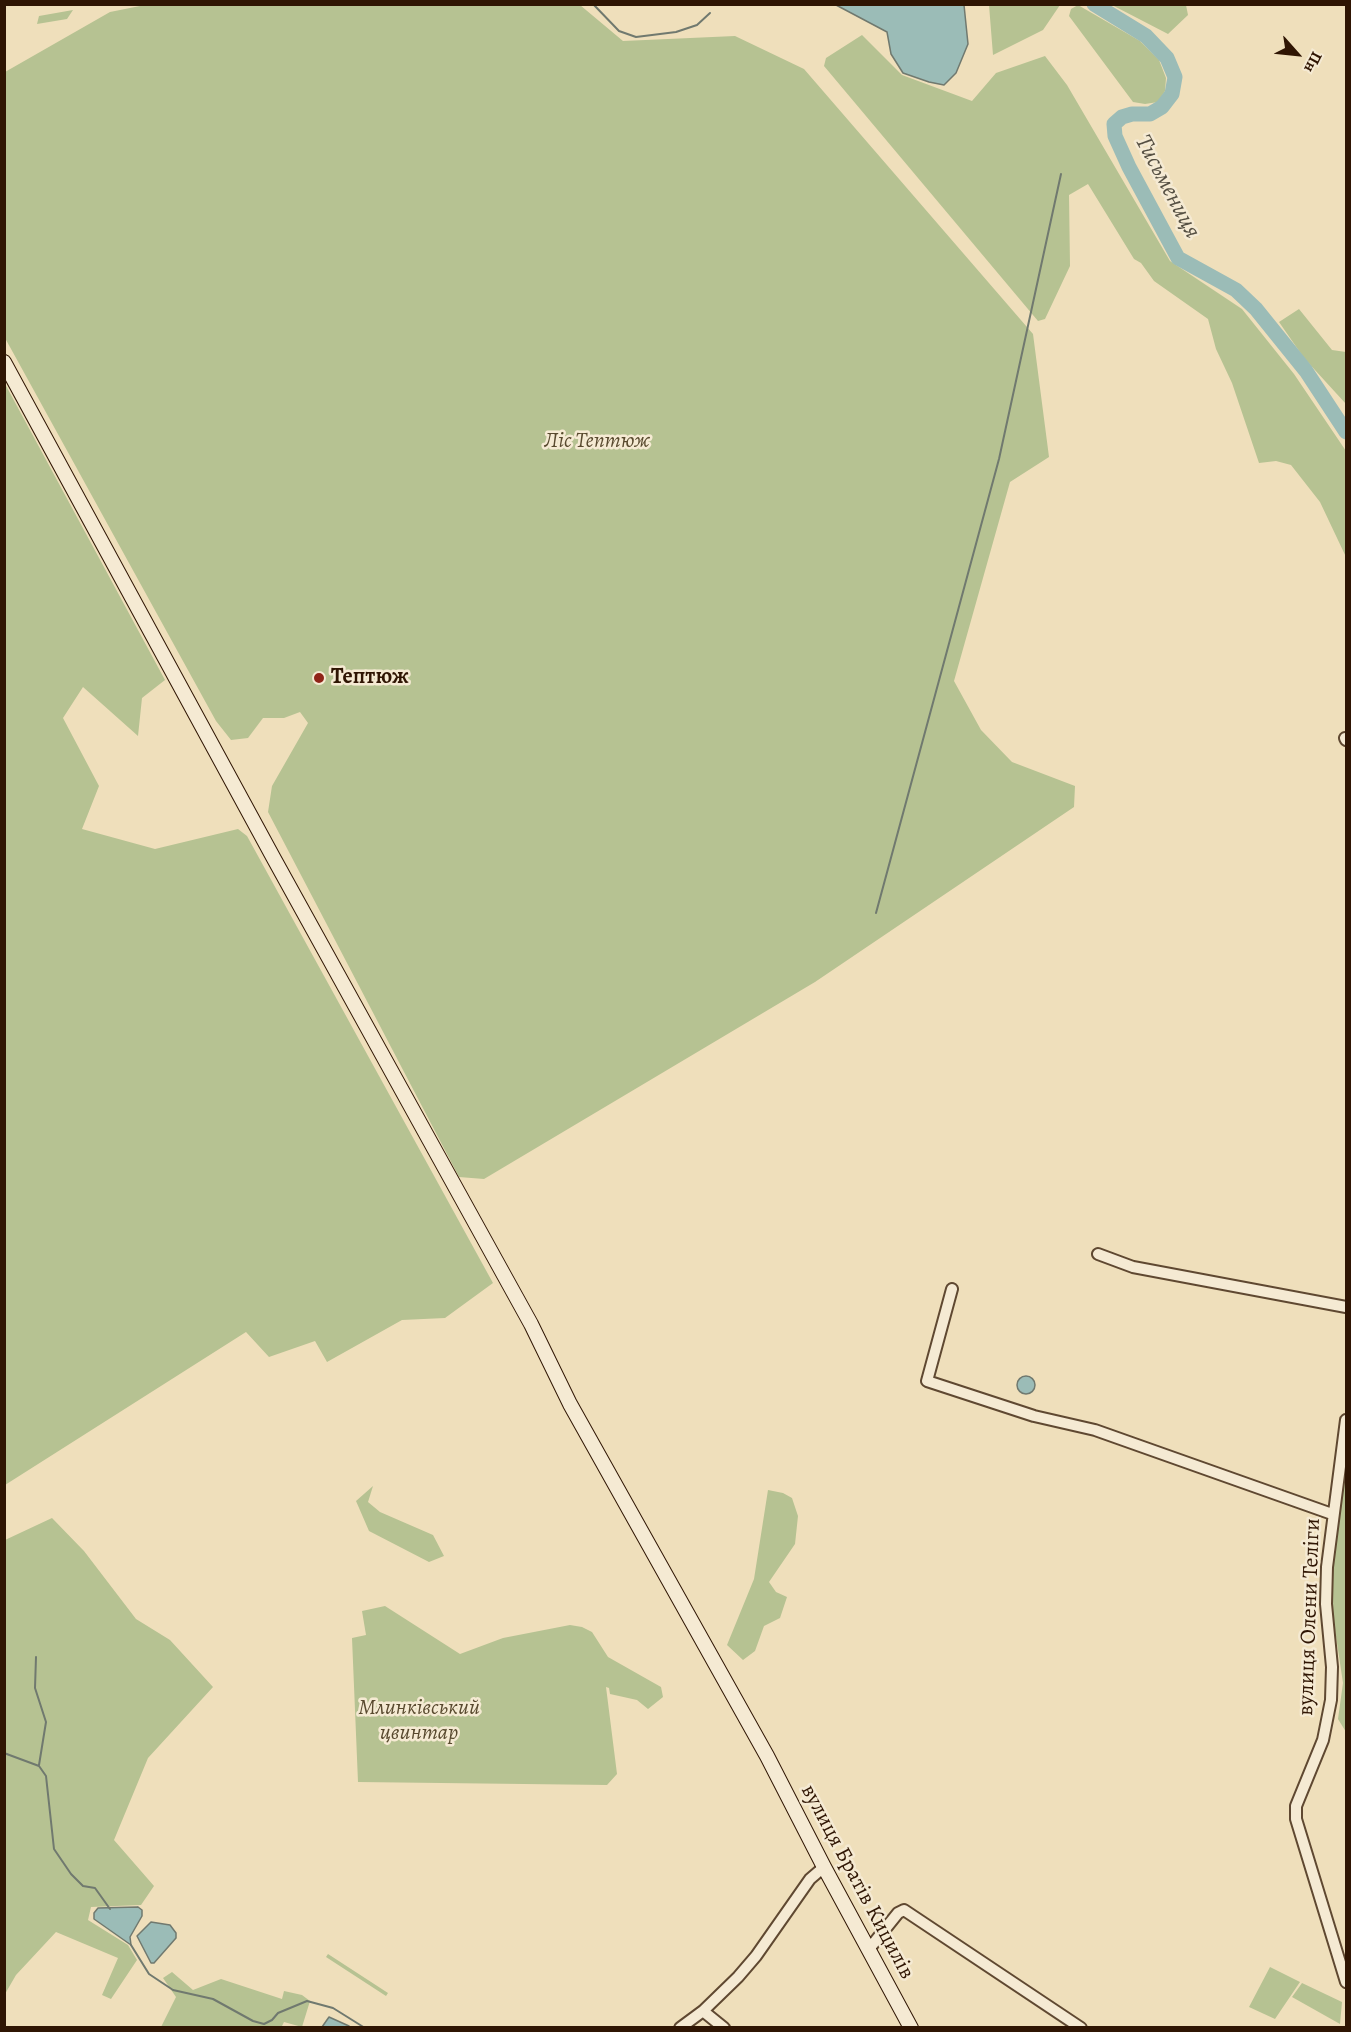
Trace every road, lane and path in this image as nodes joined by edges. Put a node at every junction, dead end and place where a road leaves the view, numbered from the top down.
1 (4, 362) edge
2 (1098, 1254) dead end
3 (952, 1289) dead end
4 (1347, 1307) edge
5 (1347, 1420) edge
6 (1332, 1514) junction
7 (824, 1867) junction
8 (869, 1949) junction
9 (1347, 1982) edge
10 (703, 2011) junction
11 (680, 2028) edge
12 (724, 2028) edge
13 (911, 2028) edge
14 (1081, 2028) edge

1 - 7 street, вулиця Братів Кицилів
2 - 4 street
3 - 6 street
5 - 6 street, вулиця Олени Теліги
6 - 9 street, вулиця Олени Теліги
7 - 8 street, вулиця Братів Кицилів
7 - 10 street
8 - 13 street, вулиця Братів Кицилів
8 - 14 street
10 - 11 street
10 - 12 street

